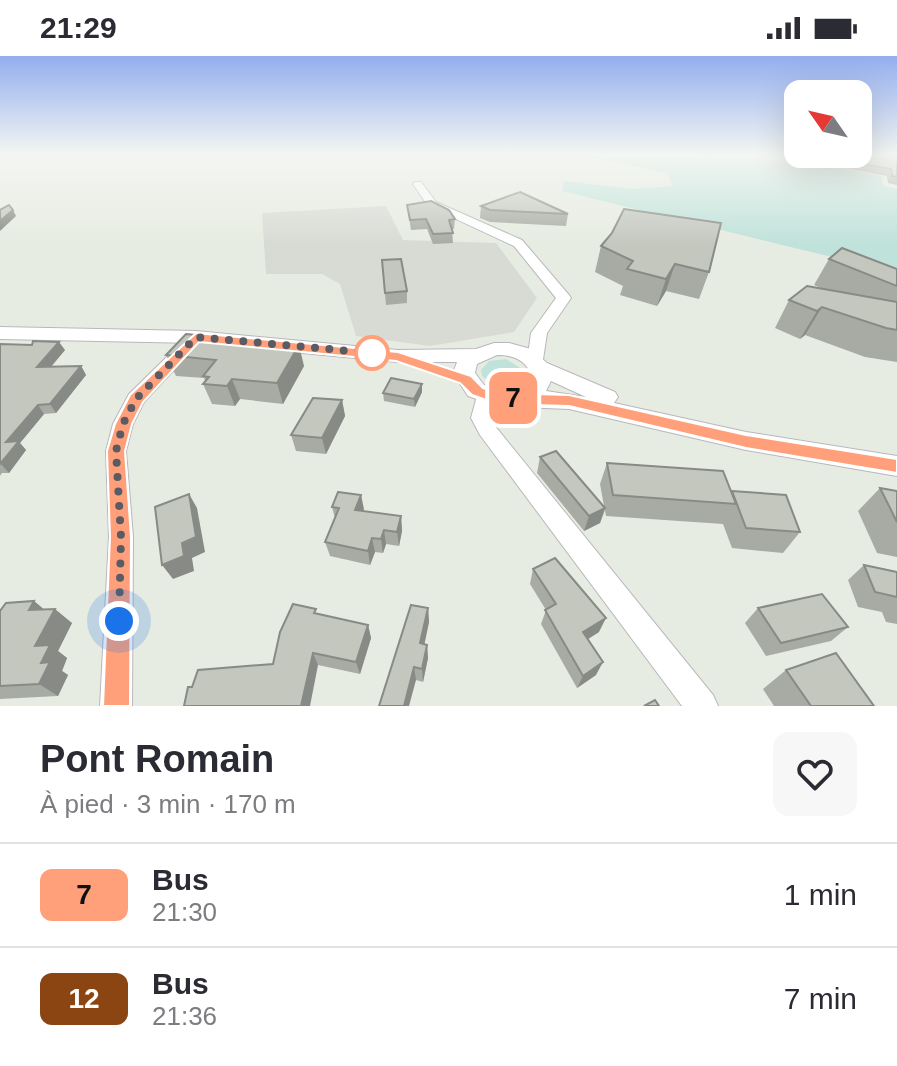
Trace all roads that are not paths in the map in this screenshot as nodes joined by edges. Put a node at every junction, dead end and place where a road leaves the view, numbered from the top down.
1 (418, 184) dead end
2 (0, 333) edge
3 (539, 333) junction
4 (196, 337) junction
5 (513, 350) junction
6 (474, 355) junction
7 (398, 356) junction
8 (538, 365) junction
9 (466, 379) junction
10 (486, 396) junction
11 (521, 397) junction
12 (679, 425) junction
13 (897, 466) edge
14 (116, 706) edge
15 (702, 706) edge

1 - 3 street
2 - 4 street
3 - 5 street
3 - 8 street
4 - 7 street
4 - 14 street
5 - 6 street
5 - 8 street
6 - 7 street
6 - 9 street
7 - 9 street
8 - 11 street
8 - 12 street
9 - 10 street
10 - 11 street
10 - 15 street
11 - 12 street
12 - 13 street

